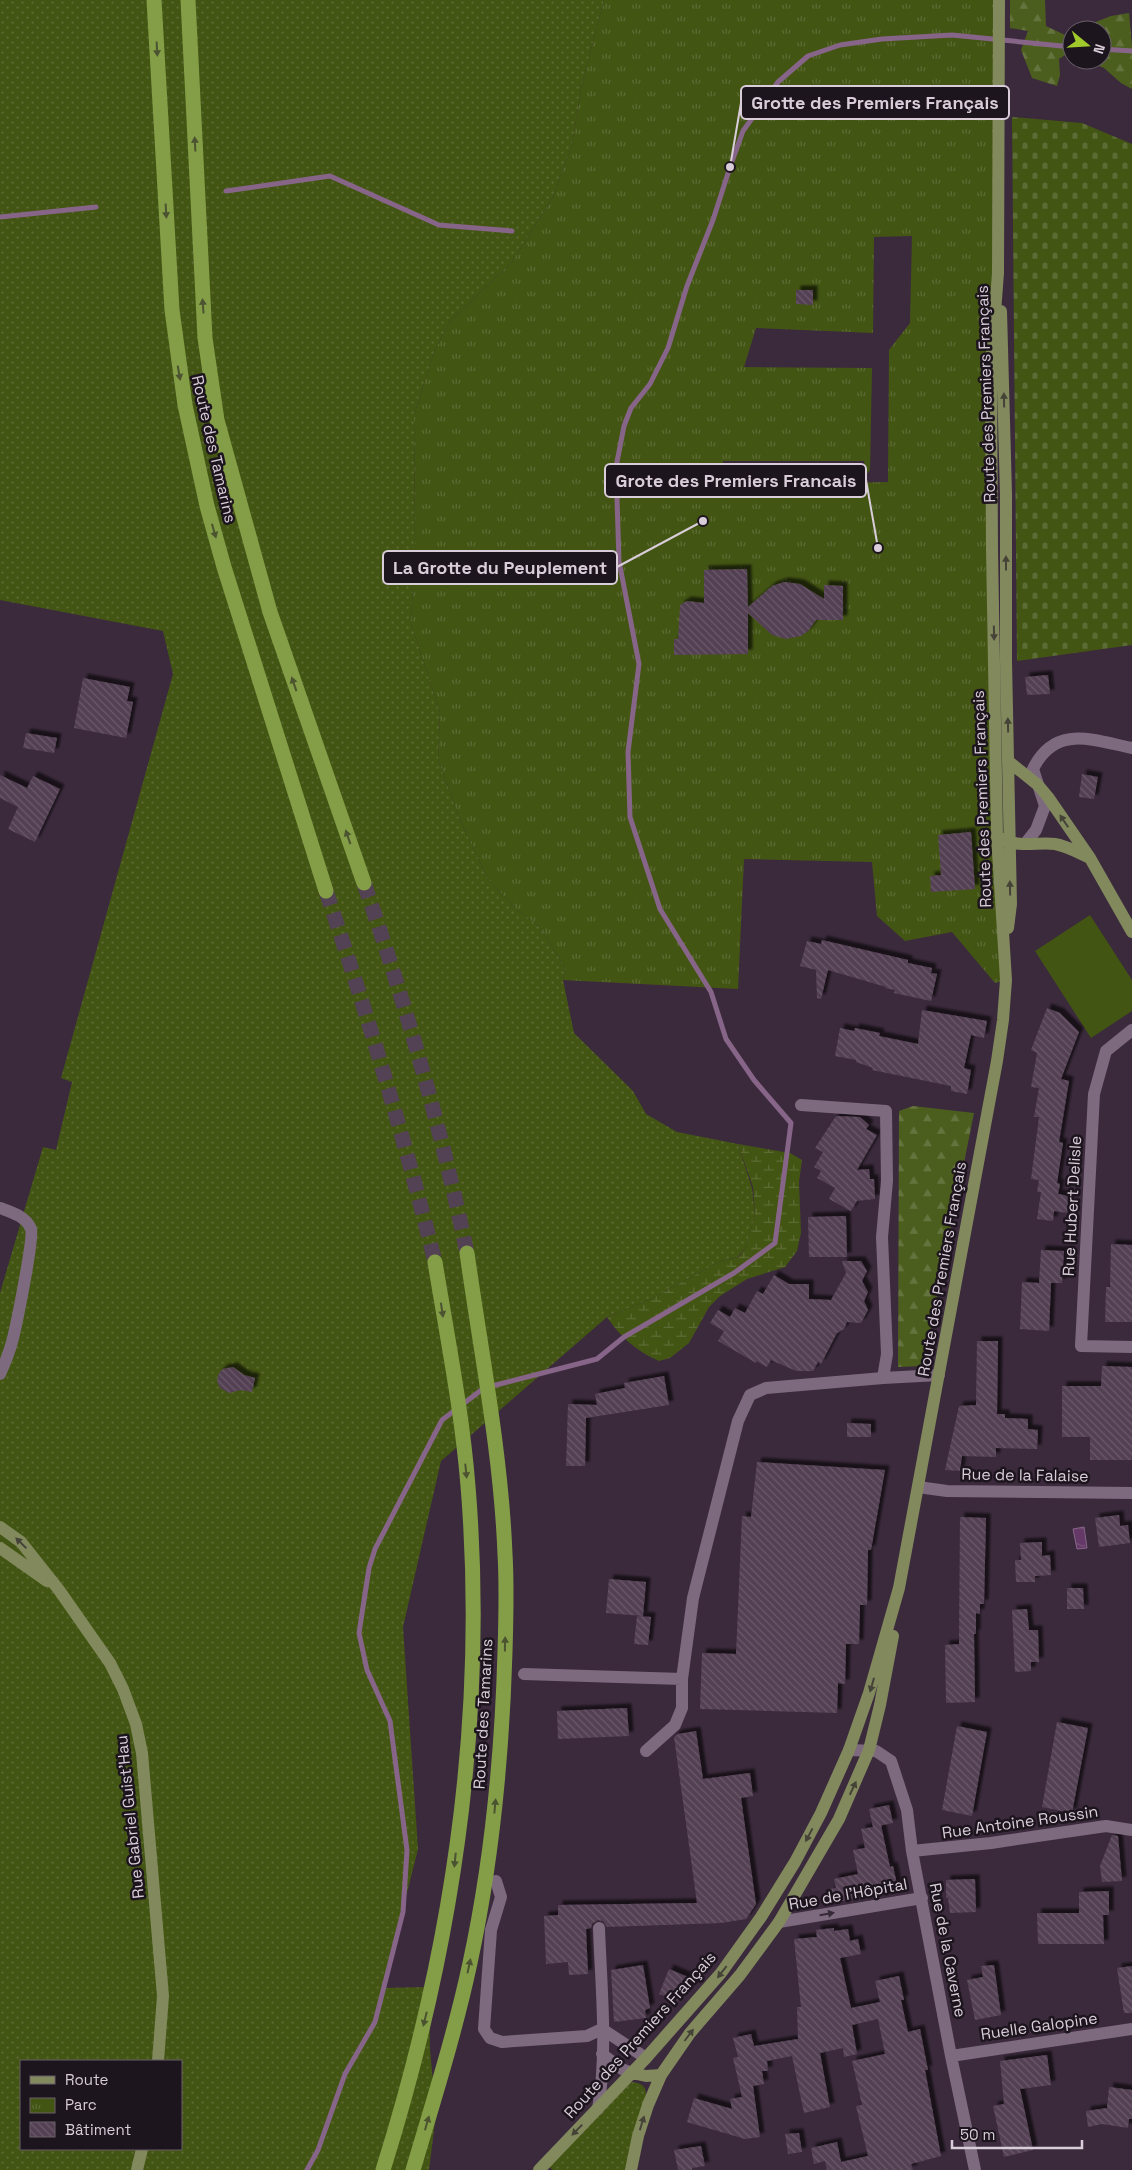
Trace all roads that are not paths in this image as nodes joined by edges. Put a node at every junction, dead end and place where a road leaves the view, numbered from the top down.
1 (154, 0) edge
2 (188, 0) edge
3 (999, 0) edge
4 (998, 273) junction
5 (1132, 748) edge
6 (1008, 761) junction
7 (1038, 785) junction
8 (997, 836) junction
9 (1010, 843) junction
10 (1025, 844) junction
11 (1090, 858) junction
12 (364, 883) tunnel mouth
13 (326, 890) tunnel mouth
14 (1132, 932) edge
15 (1006, 954) junction
16 (1132, 1030) edge
17 (801, 1105) dead end
18 (0, 1208) edge
19 (467, 1253) tunnel mouth
20 (435, 1262) tunnel mouth
21 (1132, 1347) edge
22 (0, 1374) edge
23 (939, 1375) junction
24 (883, 1378) junction
25 (918, 1487) junction
26 (1132, 1493) edge
27 (0, 1527) edge
28 (0, 1548) edge
29 (899, 1588) junction
30 (59, 1590) junction
31 (524, 1674) dead end
32 (682, 1680) junction
33 (849, 1750) junction
34 (869, 1750) junction
35 (646, 1751) dead end
36 (1132, 1830) edge
37 (912, 1851) junction
38 (496, 1882) dead end
39 (922, 1898) junction
40 (779, 1922) junction
41 (599, 1928) dead end
42 (602, 2029) junction
43 (1132, 2029) edge
44 (602, 2054) junction
45 (951, 2056) junction
46 (646, 2058) junction
47 (158, 2060) edge
48 (632, 2073) junction
49 (661, 2075) junction
50 (598, 2109) junction
51 (142, 2150) edge
52 (137, 2170) edge
53 (383, 2170) edge
54 (413, 2170) edge
55 (539, 2170) edge
56 (631, 2170) edge
57 (975, 2170) edge

1 -> 13 highway, Route des Tamarins
12 -> 2 highway, Route des Tamarins
3 - 4 main road
6 -> 4 main road, Route des Premiers Français
4 -> 8 main road, Route des Premiers Français
5 - 7 street
6 - 7 main road
6 - 9 main road, Route des Premiers Français
7 - 10 street
11 -> 7 main road
8 - 9 main road
8 - 15 main road, Route des Premiers Français
9 - 10 main road
15 -> 9 main road, Route des Premiers Français
10 - 11 main road
11 - 14 main road
15 - 23 main road, Route des Premiers Français
16 - 21 street, Rue Hubert Delisle
17 - 24 street
18 - 22 street
54 -> 19 highway, Route des Tamarins
20 -> 53 highway, Route des Tamarins
23 - 24 street
23 - 25 main road, Route des Premiers Français
24 - 32 street
25 - 26 street, Rue de la Falaise
25 - 29 main road, Route des Premiers Français
30 -> 27 main road, Rue Gabriel Guist'Hau
28 - 30 main road, Rue Gabriel Guist'Hau
29 -> 33 main road, Route des Premiers Français
29 - 34 main road, Route des Premiers Français
30 - 47 main road, Rue Gabriel Guist'Hau
31 - 32 street
32 - 35 street
33 - 34 street
33 -> 46 main road, Route des Premiers Français
34 - 37 street, Rue de la Caverne
40 -> 34 main road, Route des Premiers Français
36 - 37 street, Rue Antoine Roussin
37 - 39 street, Rue de la Caverne
38 - 42 street
40 -> 39 street, Rue de l'Hôpital
39 - 45 street, Rue de la Caverne
49 -> 40 main road, Route des Premiers Français
41 - 42 street
42 - 44 street
42 - 46 street
43 - 45 street, Ruelle Galopine
44 - 48 street
44 - 50 street
45 - 57 street, Rue de la Caverne
46 - 48 main road, Route des Premiers Français
46 - 49 main road
48 - 49 main road
48 - 50 main road, Route des Premiers Français
56 -> 49 main road, Route des Premiers Français
50 -> 55 main road, Route des Premiers Français
51 - 52 main road

